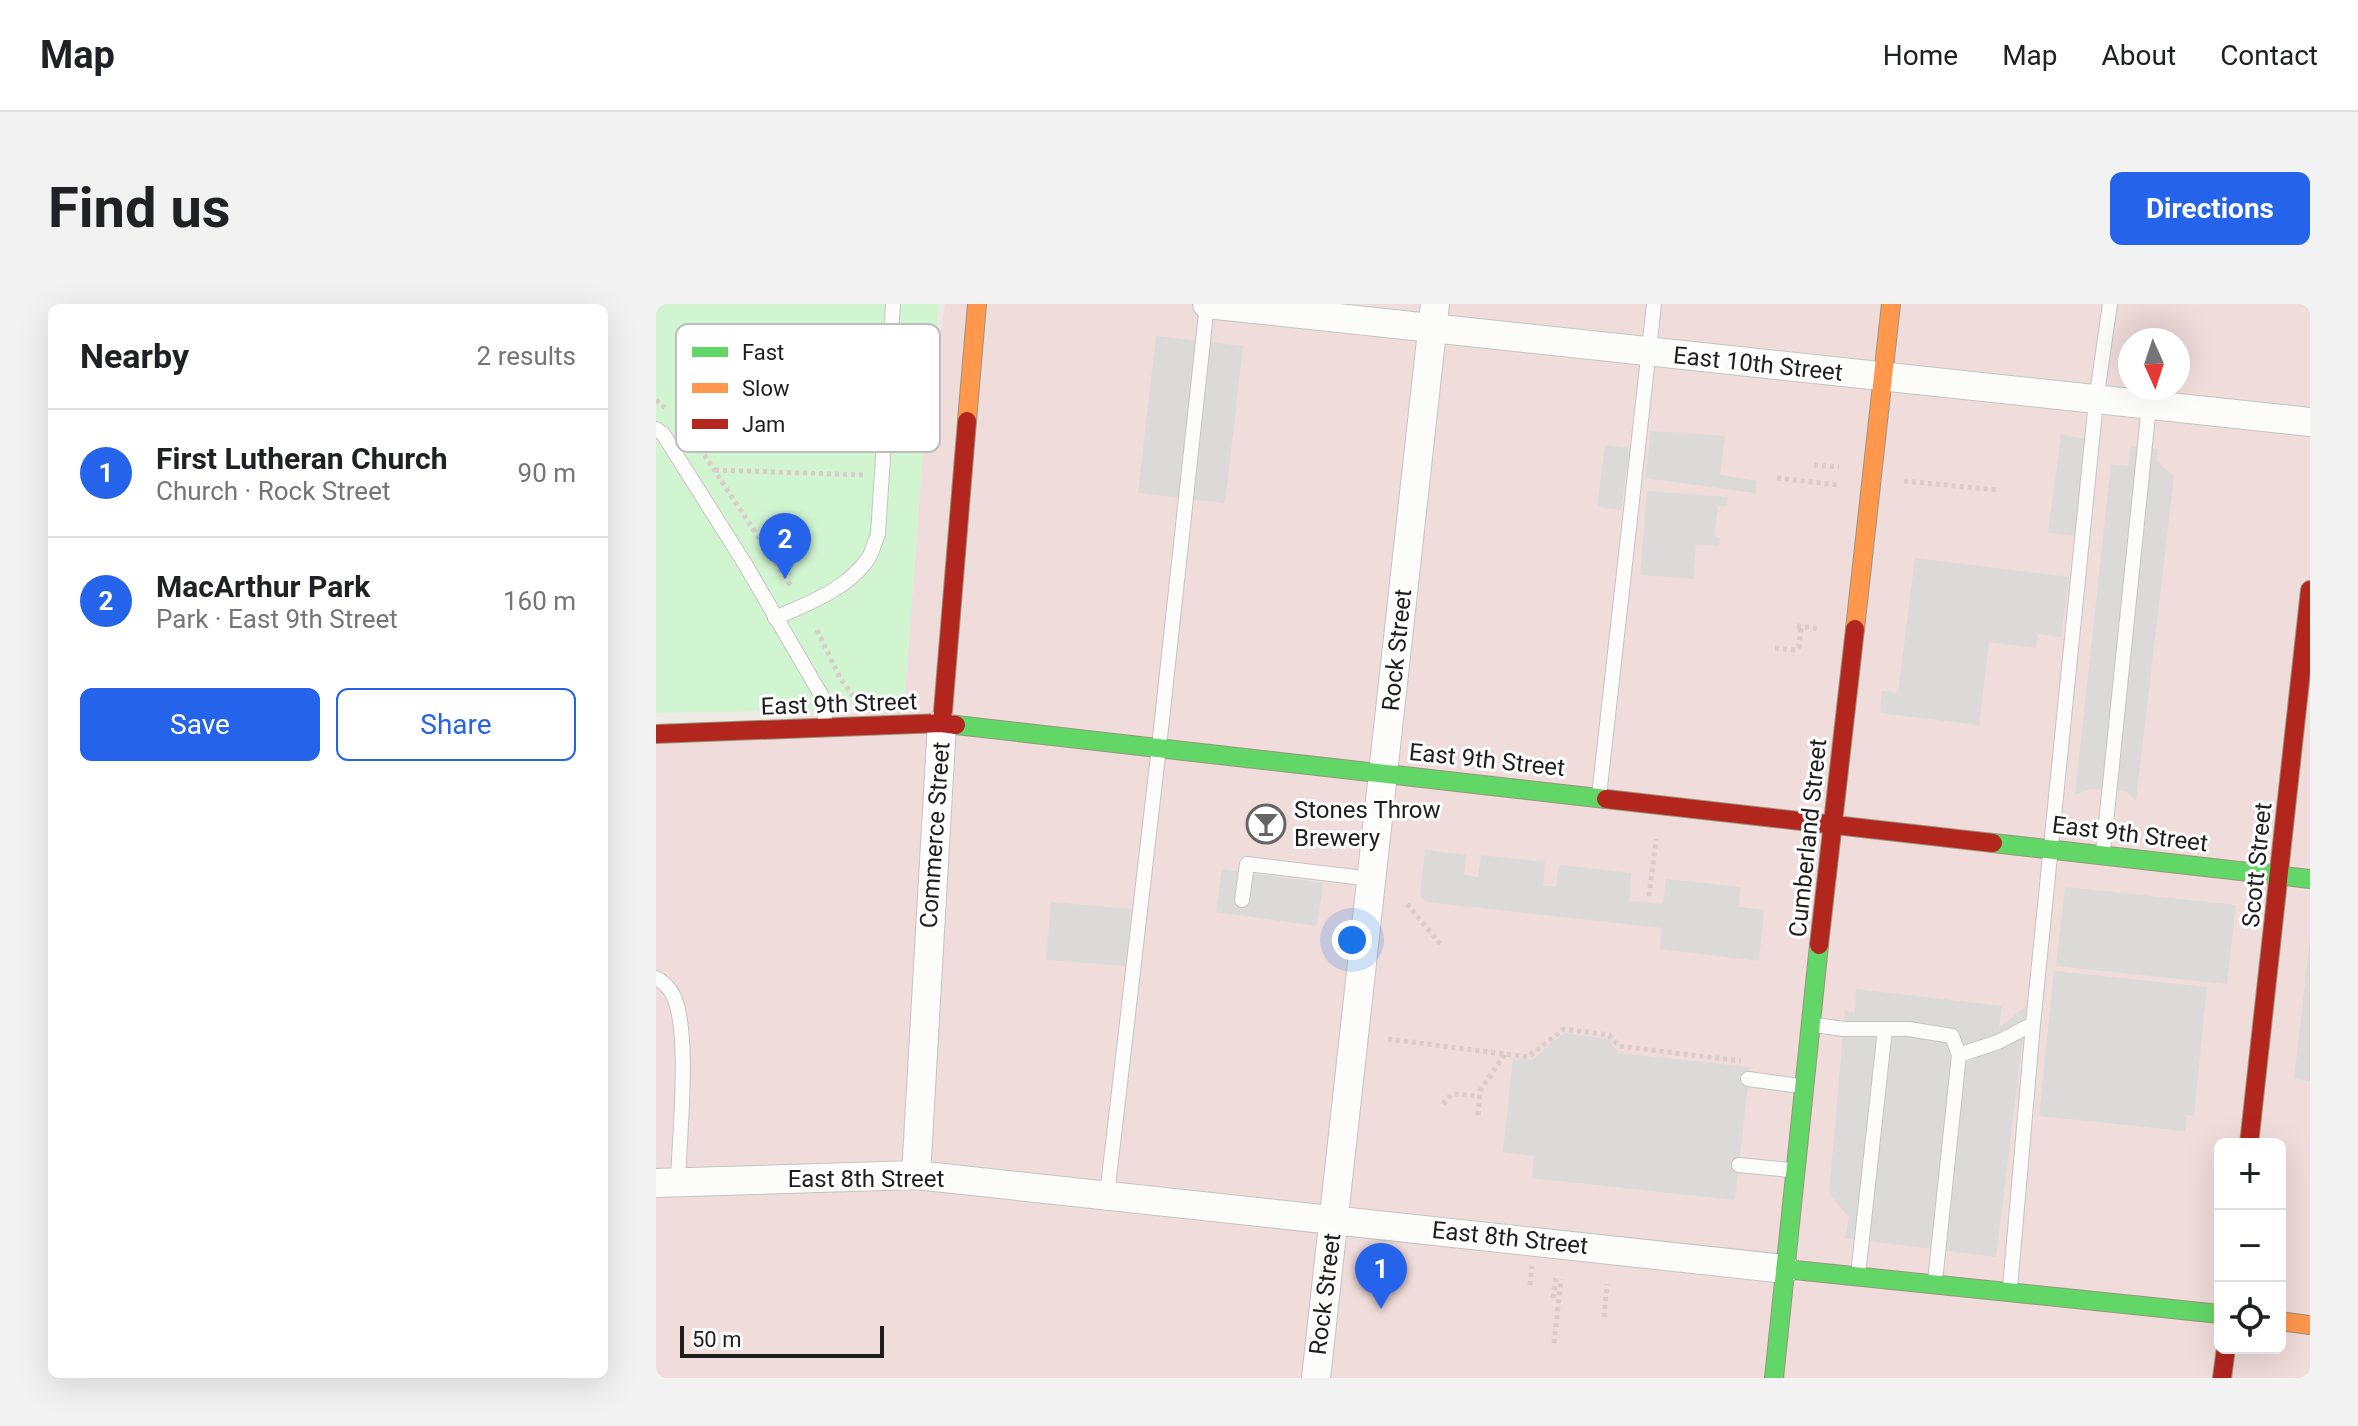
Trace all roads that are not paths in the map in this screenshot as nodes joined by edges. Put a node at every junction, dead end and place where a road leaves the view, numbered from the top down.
1 (893, 304) edge
2 (977, 304) edge
3 (1207, 304) edge
4 (1654, 304) edge
5 (1891, 304) edge
6 (2110, 304) edge
7 (1434, 317) edge
8 (892, 324) edge
9 (1650, 353) junction
10 (1884, 378) junction
11 (2096, 401) junction
12 (2149, 406) junction
13 (2310, 422) edge
14 (656, 429) edge
15 (883, 452) edge
16 (2310, 590) edge
17 (775, 618) junction
18 (2306, 651) edge
19 (942, 723) junction
20 (825, 728) junction
21 (656, 734) edge
22 (1159, 747) junction
23 (1382, 773) junction
24 (1599, 797) junction
25 (1834, 824) junction
26 (2052, 849) junction
27 (2103, 855) junction
28 (2280, 875) junction
29 (1372, 879) junction
30 (2310, 879) edge
31 (1242, 900) dead end
32 (656, 978) edge
33 (2033, 1024) junction
34 (1812, 1025) junction
35 (1885, 1029) junction
36 (1959, 1055) junction
37 (1748, 1079) dead end
38 (1804, 1086) junction
39 (2250, 1138) edge
40 (1739, 1165) dead end
41 (1794, 1171) junction
42 (916, 1175) junction
43 (667, 1182) edge
44 (1107, 1195) junction
45 (1334, 1220) junction
46 (1785, 1269) junction
47 (1857, 1277) junction
48 (1935, 1285) junction
49 (2010, 1293) junction
50 (2214, 1313) edge
51 (2286, 1322) edge
52 (2310, 1325) edge
53 (2225, 1354) edge
54 (1316, 1378) edge
55 (1774, 1378) edge
56 (2222, 1378) edge

1 - 8 lane
2 - 19 main road, Commerce Street
3 - 7 street, East 10th Street
3 - 22 lane
4 - 9 lane
5 - 10 main road, Cumberland Street
6 - 11 lane
7 - 9 street, East 10th Street
7 - 23 street, Rock Street
9 - 10 street, East 10th Street
9 - 24 lane
10 - 11 street, East 10th Street
10 - 25 main road, Cumberland Street
11 - 12 street, East 10th Street
11 - 26 lane
12 - 13 street, East 10th Street
12 - 27 lane
14 - 17 lane
15 - 17 lane
16 - 18 main road, Scott Street
17 - 20 lane
18 - 28 main road, Scott Street
19 - 20 main road, East 9th Street
19 - 22 main road, East 9th Street
19 - 42 street, Commerce Street
20 - 21 main road, East 9th Street
22 - 23 main road, East 9th Street
22 - 44 lane
23 - 24 main road, East 9th Street
23 - 29 street, Rock Street
24 - 25 main road, East 9th Street
25 - 26 main road, East 9th Street
25 - 34 main road, Cumberland Street
26 - 27 main road, East 9th Street
26 - 33 lane
27 - 28 main road, East 9th Street
28 - 30 main road, East 9th Street
28 - 39 main road, Scott Street
29 - 31 lane
29 - 45 street, Rock Street
32 - 43 lane
33 - 36 lane
33 - 49 lane
34 - 35 lane
34 - 38 main road, Cumberland Street
35 - 36 lane
35 - 47 lane
36 - 48 lane
37 - 38 lane
38 - 41 main road, Cumberland Street
40 - 41 lane
41 - 46 main road, Cumberland Street
42 - 43 street, East 8th Street
42 - 44 street, East 8th Street
44 - 45 street, East 8th Street
45 - 46 street, East 8th Street
45 - 54 street, Rock Street
46 - 47 main road, East 8th Street
46 - 55 main road, Cumberland Street
47 - 48 main road, East 8th Street
48 - 49 main road, East 8th Street
49 - 50 main road, East 8th Street
51 - 52 main road
53 - 56 main road

